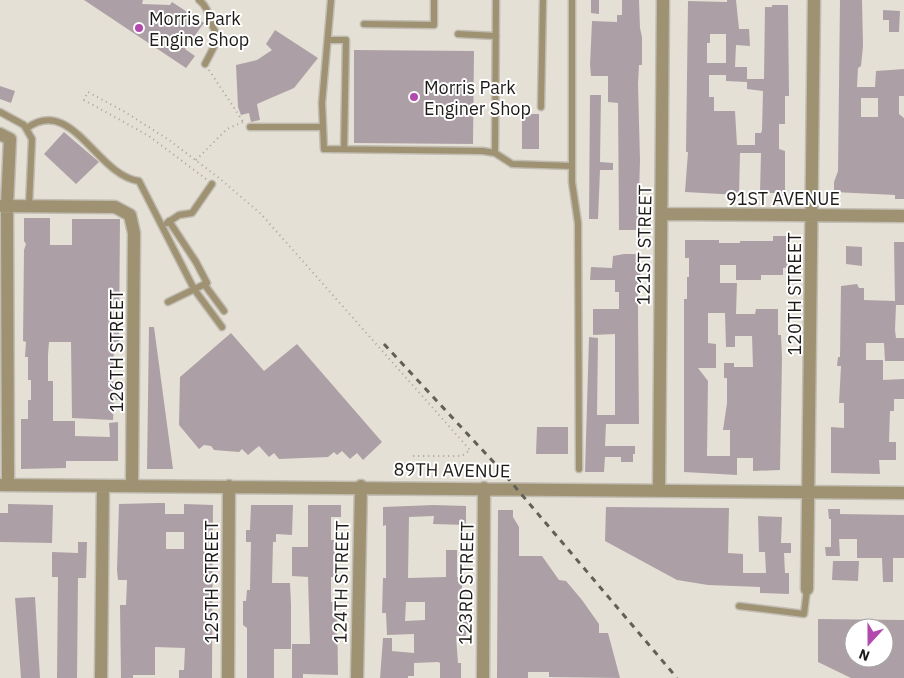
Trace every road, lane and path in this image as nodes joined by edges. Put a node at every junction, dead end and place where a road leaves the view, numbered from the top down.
1 (199, 0) edge
2 (331, 0) edge
3 (434, 0) edge
4 (496, 0) edge
5 (543, 0) edge
6 (572, 0) edge
7 (663, 0) edge
8 (814, 0) edge
9 (364, 24) dead end
10 (458, 34) dead end
11 (496, 36) junction
12 (328, 40) junction
13 (205, 64) joint
14 (541, 107) dead end
15 (0, 112) edge
16 (243, 122) junction
17 (250, 127) joint
18 (323, 127) junction
19 (27, 128) junction
20 (5, 136) edge
21 (344, 149) junction
22 (495, 153) junction
23 (196, 160) junction
24 (572, 166) junction
25 (212, 184) joint
26 (4, 206) edge
27 (29, 206) junction
28 (662, 214) junction
29 (812, 215) junction
30 (904, 216) edge
31 (169, 221) junction
32 (161, 226) junction
33 (204, 284) junction
34 (194, 289) junction
35 (168, 302) dead end
36 (224, 311) dead end
37 (222, 327) dead end
38 (413, 456) dead end
39 (578, 468) dead end
40 (4, 485) edge
41 (132, 485) junction
42 (103, 486) junction
43 (230, 486) junction
44 (361, 486) junction
45 (484, 488) junction
46 (659, 491) junction
47 (809, 492) junction
48 (904, 493) edge
49 (807, 589) joint
50 (739, 606) dead end
51 (101, 678) edge
52 (228, 678) edge
53 (357, 678) edge
54 (483, 678) edge

1 - 13 lane
2 - 12 lane
3 - 9 lane
4 - 11 lane
5 - 14 lane
6 - 24 lane
7 - 28 street, 121ST STREET
8 - 29 street, 120TH STREET
10 - 11 lane
11 - 22 lane
12 - 18 lane
12 - 21 lane
13 - 16 path
15 - 19 lane
16 - 17 path
16 - 23 path
17 - 18 lane
18 - 21 lane
19 - 27 lane
19 - 32 lane
20 - 26 street
21 - 22 lane
22 - 24 lane
23 - 25 path
23 - 38 path
24 - 39 lane
25 - 31 lane
26 - 27 street
26 - 40 street
27 - 41 street, 126TH STREET
28 - 29 street, 91ST AVENUE
28 - 46 street, 121ST STREET
29 - 30 street, 91ST AVENUE
29 - 47 street, 120TH STREET
31 - 32 lane
31 - 33 lane
32 - 34 lane
33 - 34 lane
33 - 36 lane
34 - 35 lane
34 - 37 lane
40 - 42 street, 89TH AVENUE
41 - 42 street, 89TH AVENUE
41 - 43 street, 89TH AVENUE
42 - 51 street
43 - 44 street, 89TH AVENUE
43 - 52 street, 125TH STREET
44 - 45 street, 89TH AVENUE
44 - 53 street, 124TH STREET
45 - 46 street, 89TH AVENUE
45 - 54 street, 123RD STREET
46 - 47 street, 89TH AVENUE
47 - 48 street, 89TH AVENUE
47 - 49 street, 120TH STREET
49 - 50 lane

